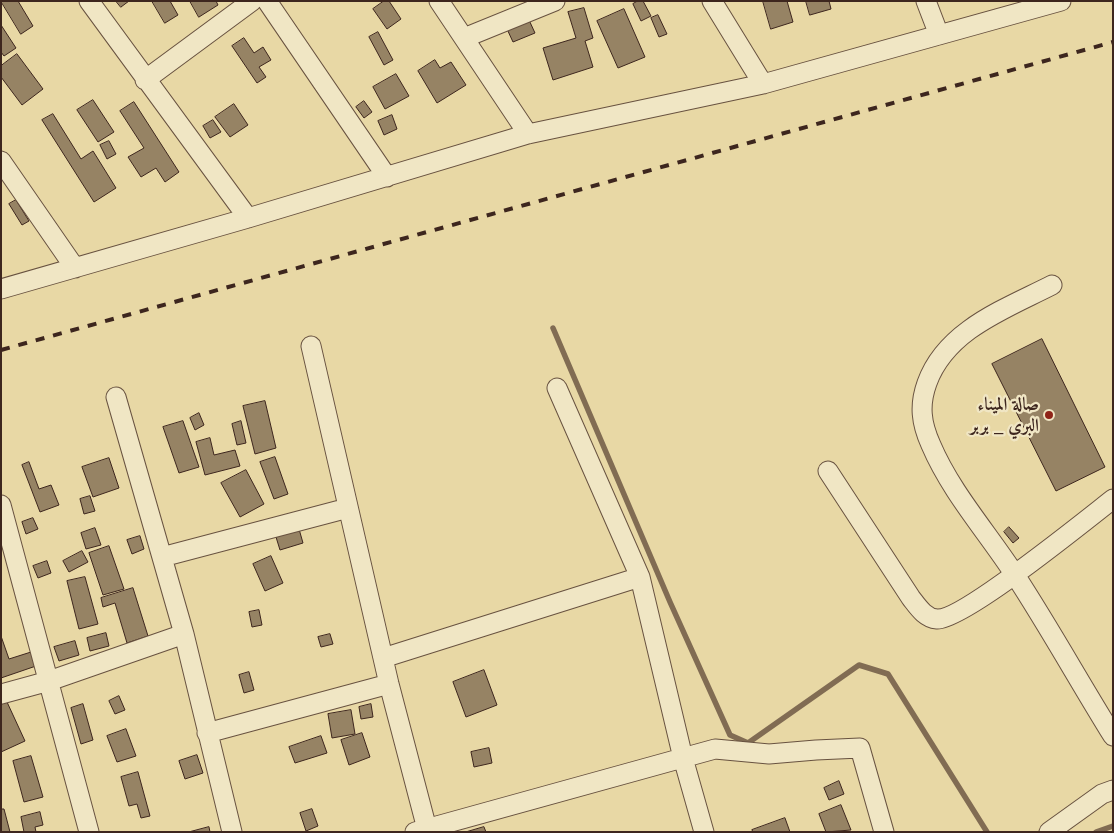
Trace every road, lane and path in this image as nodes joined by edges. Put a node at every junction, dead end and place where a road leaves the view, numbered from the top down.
1 (89, 1) edge
2 (252, 1) edge
3 (267, 1) edge
4 (439, 1) edge
5 (555, 1) edge
6 (712, 1) edge
7 (926, 1) edge
8 (1061, 1) edge
9 (939, 35) junction
10 (464, 38) junction
11 (145, 80) junction
12 (763, 84) junction
13 (528, 134) junction
14 (1, 162) edge
15 (387, 177) junction
16 (248, 218) junction
17 (75, 268) junction
18 (1052, 285) dead end
19 (1, 289) edge
20 (311, 346) dead end
21 (557, 388) dead end
22 (116, 397) dead end
23 (828, 471) dead end
24 (1113, 499) edge
25 (1, 505) edge
26 (348, 508) junction
27 (162, 557) junction
28 (1015, 574) junction
29 (640, 578) junction
30 (184, 634) junction
31 (383, 658) junction
32 (49, 681) junction
33 (389, 684) junction
34 (1, 694) edge
35 (207, 733) junction
36 (1113, 736) edge
37 (683, 758) junction
38 (1113, 790) edge
39 (421, 830) edge
40 (89, 832) edge
41 (232, 832) edge
42 (704, 832) edge
43 (884, 832) edge
44 (1049, 832) edge

1 - 11 street
2 - 11 street
3 - 15 street
4 - 10 street
5 - 10 street
6 - 12 street
7 - 9 street
8 - 9 street
9 - 12 street
10 - 13 street
11 - 16 street
12 - 13 street
13 - 15 street
14 - 17 street
15 - 16 street
16 - 17 street
17 - 19 street
18 - 28 street
20 - 26 street
21 - 29 street
22 - 27 street
23 - 28 street
24 - 28 street
25 - 32 street
26 - 27 street
26 - 31 street
27 - 30 street
28 - 36 street
29 - 31 street
29 - 37 street
30 - 32 street
30 - 35 street
31 - 33 street
32 - 34 street
32 - 40 street
33 - 35 street
33 - 39 street
35 - 41 street
37 - 39 street
37 - 42 street
37 - 43 street
38 - 44 street

